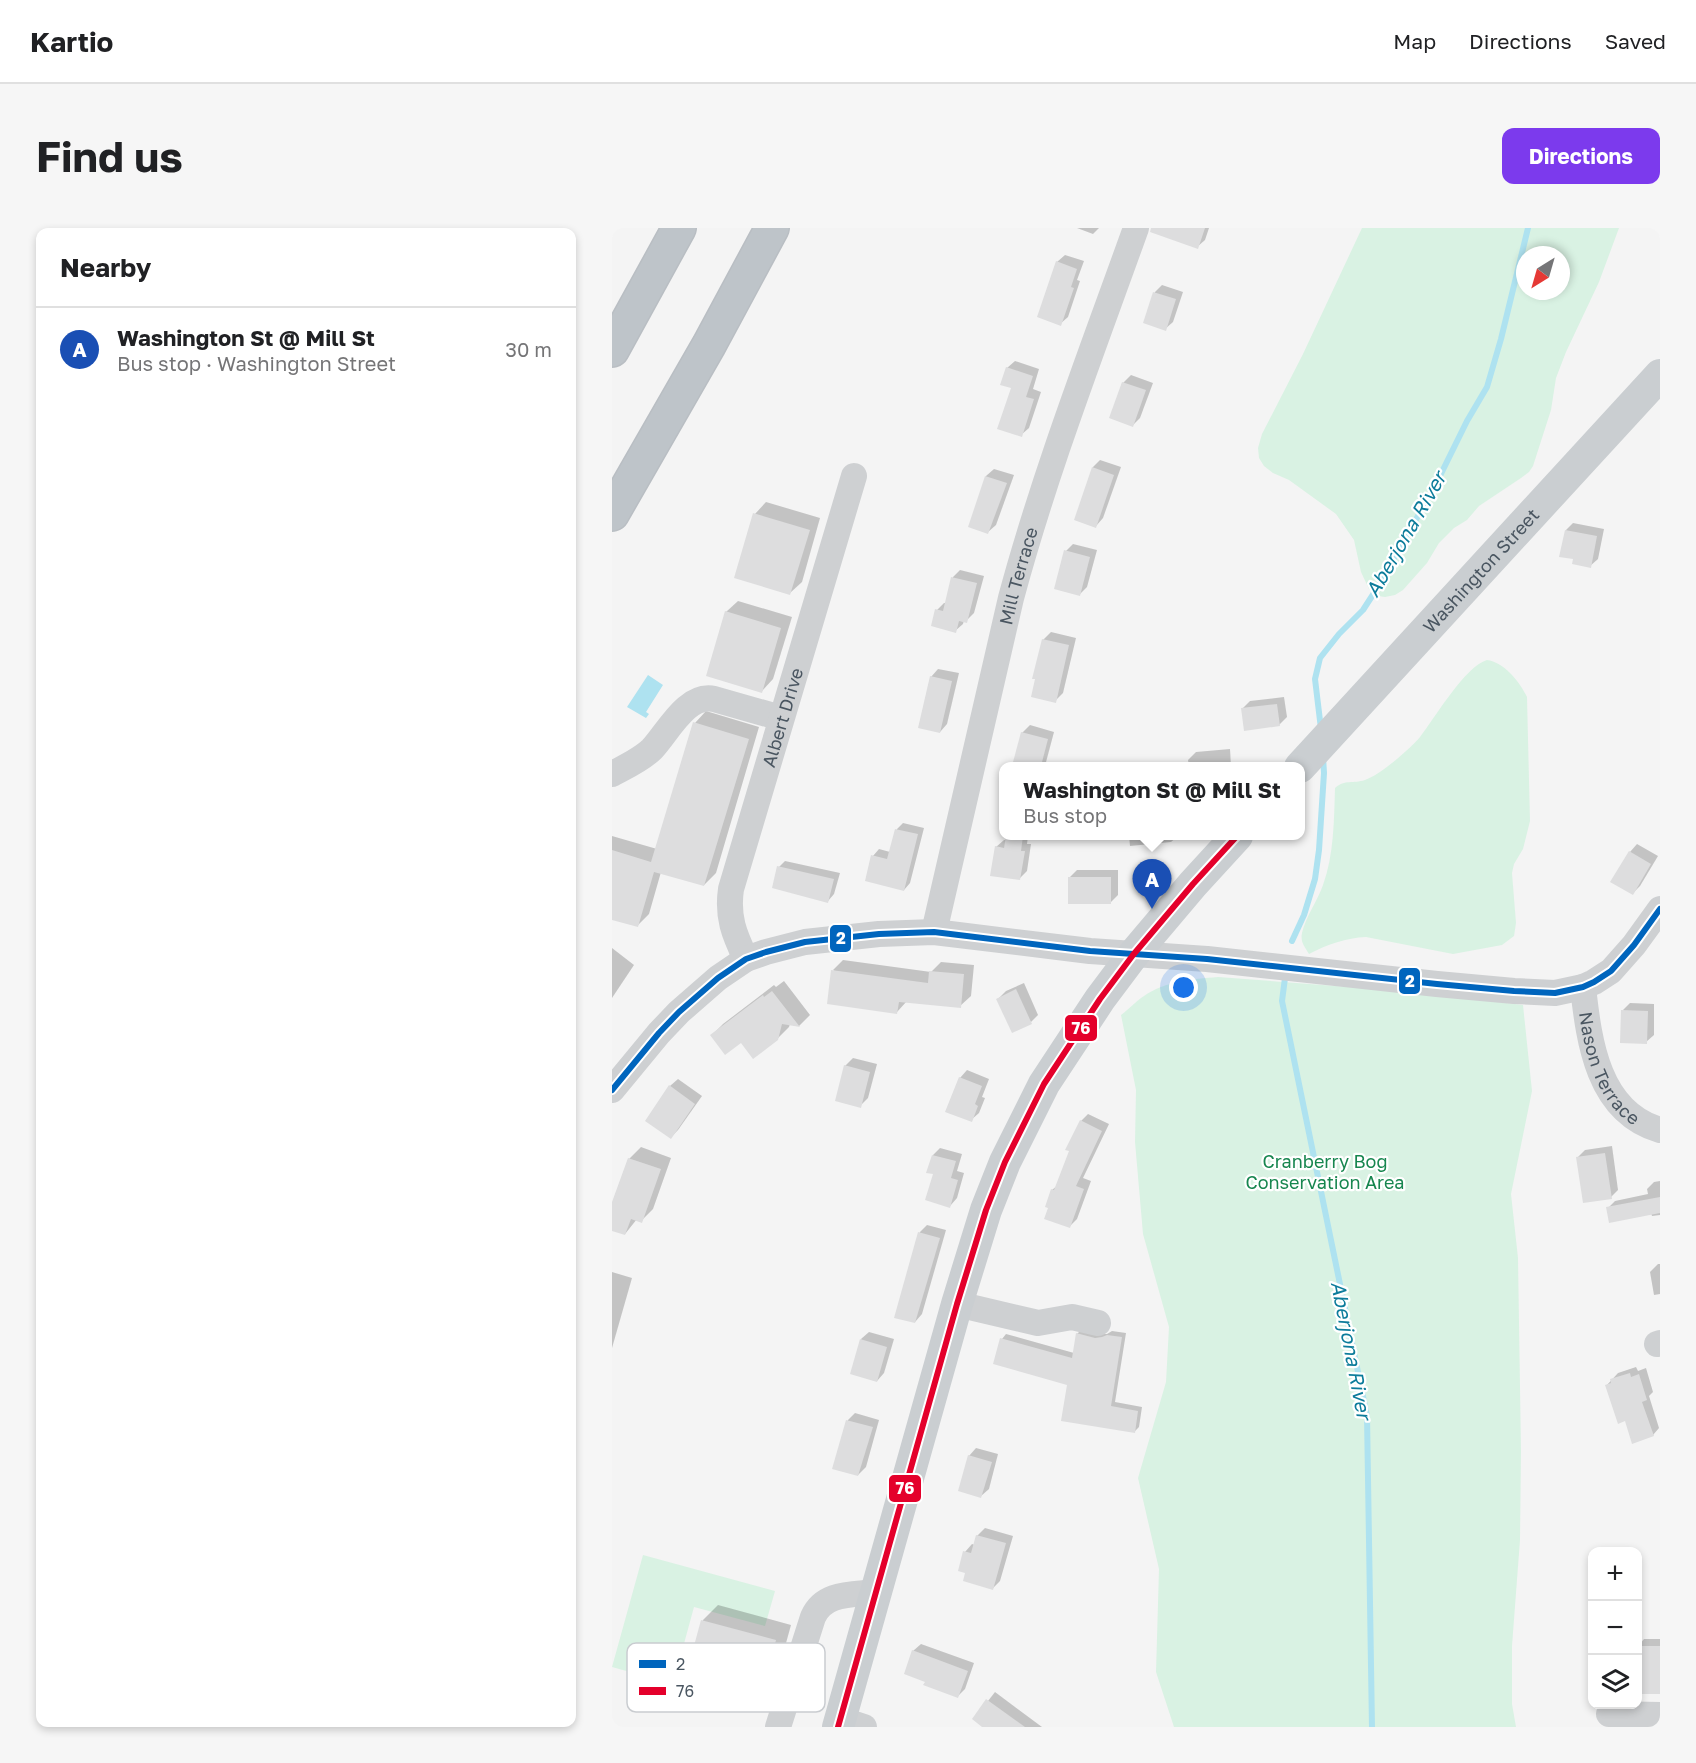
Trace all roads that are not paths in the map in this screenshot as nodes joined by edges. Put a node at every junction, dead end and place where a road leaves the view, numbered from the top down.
1 (679, 228) edge
2 (772, 228) edge
3 (1136, 228) edge
4 (612, 350) edge
5 (1660, 375) edge
6 (854, 476) dead end
7 (612, 514) edge
8 (781, 718) junction
9 (1306, 760) edge
10 (612, 774) edge
11 (1233, 840) edge
12 (1660, 909) edge
13 (934, 932) junction
14 (1133, 955) junction
15 (746, 959) junction
16 (1583, 987) junction
17 (612, 1090) edge
18 (1660, 1130) edge
19 (957, 1304) junction
20 (1098, 1323) dead end
21 (876, 1592) junction
22 (805, 1643) edge
23 (783, 1712) edge
24 (1609, 1714) dead end
25 (1660, 1715) edge
26 (847, 1724) edge
27 (778, 1727) edge

1 - 4 highway
2 - 7 highway
3 - 13 street, Mill Terrace
5 - 9 main road, Washington Street
6 - 8 street, Albert Drive
8 - 10 street
8 - 15 street, Albert Drive
11 - 14 main road
12 - 16 street
13 - 14 street
13 - 15 street
14 - 16 street
14 - 19 main road
15 - 17 street
16 - 18 street, Nason Terrace
19 - 20 street
19 - 21 main road
21 - 22 street
21 - 26 main road
23 - 27 street
24 - 25 street

